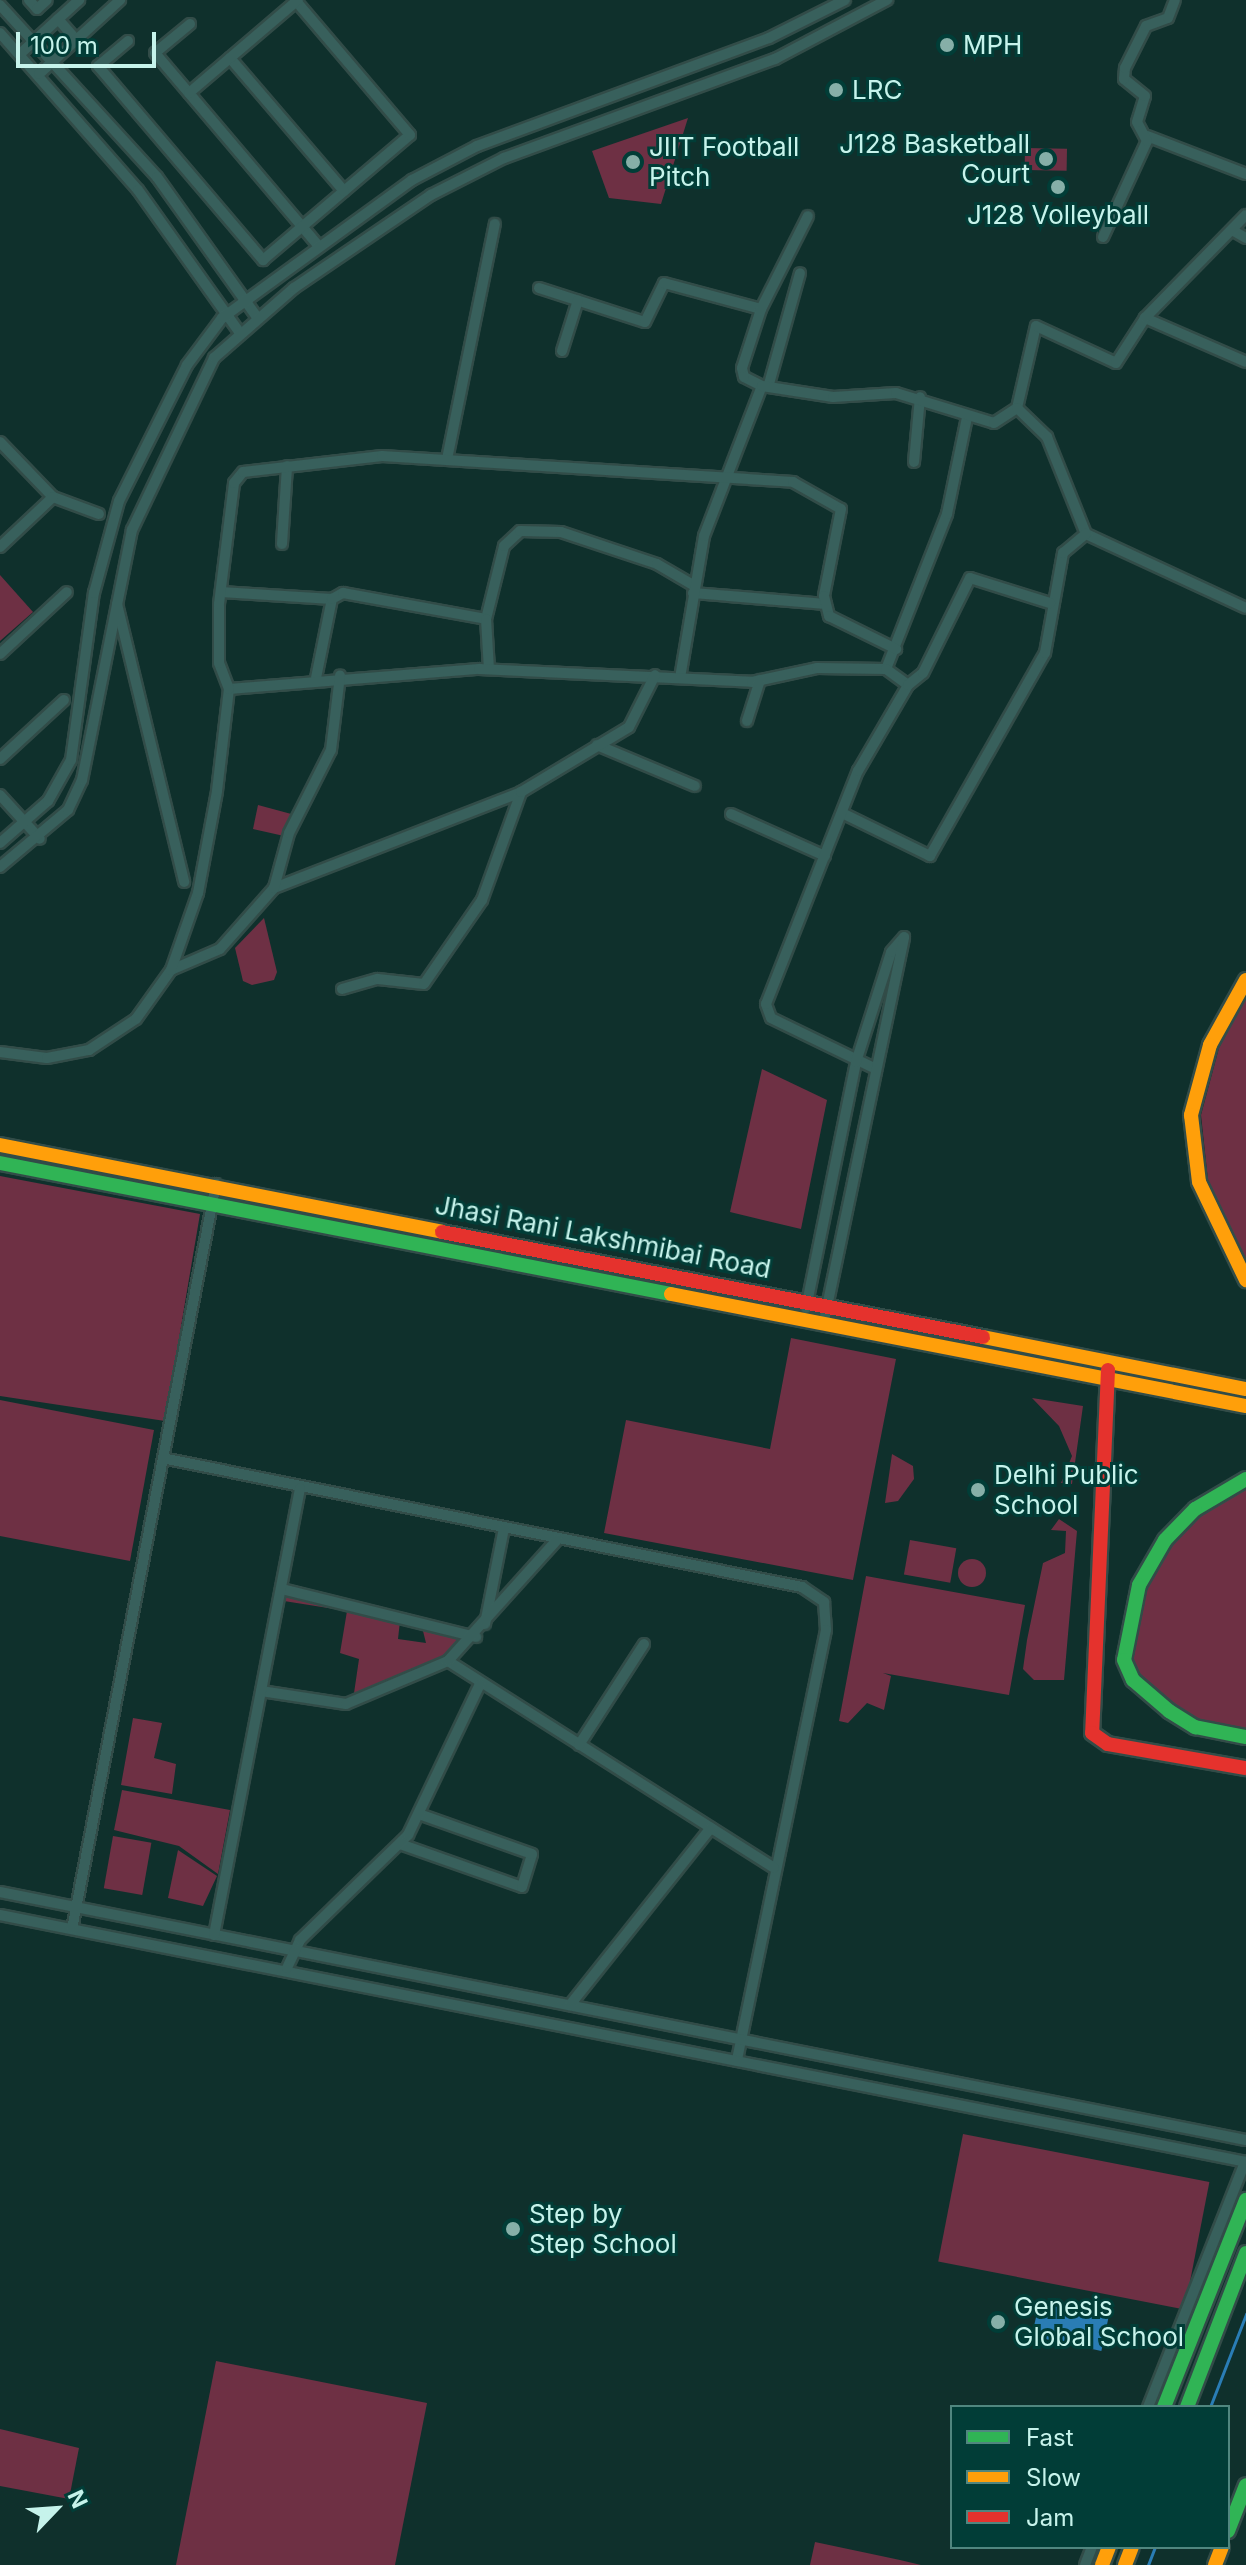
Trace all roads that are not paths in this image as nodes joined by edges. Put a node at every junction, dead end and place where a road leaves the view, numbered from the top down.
1 (29, 0) edge
2 (47, 0) edge
3 (79, 0) edge
4 (120, 0) edge
5 (845, 0) edge
6 (887, 0) edge
7 (1175, 0) edge
8 (297, 1) edge
9 (0, 5) edge
10 (58, 19) junction
11 (190, 24) dead end
12 (0, 33) edge
13 (35, 40) junction
14 (76, 40) junction
15 (128, 41) dead end
16 (21, 53) junction
17 (230, 58) junction
18 (54, 60) junction
19 (39, 74) junction
20 (189, 93) junction
21 (575, 108) junction
22 (585, 128) junction
23 (1147, 136) junction
24 (1246, 174) edge
25 (344, 191) junction
26 (1246, 215) edge
27 (808, 216) dead end
28 (495, 224) dead end
29 (302, 227) junction
30 (1232, 230) junction
31 (1103, 237) dead end
32 (1246, 238) edge
33 (318, 245) junction
34 (800, 273) dead end
35 (539, 288) dead end
36 (246, 300) junction
37 (578, 300) junction
38 (761, 309) junction
39 (228, 314) junction
40 (257, 317) junction
41 (1145, 318) junction
42 (240, 333) junction
43 (562, 351) dead end
44 (1246, 362) edge
45 (766, 385) junction
46 (920, 397) junction
47 (1017, 408) junction
48 (967, 417) junction
49 (0, 442) edge
50 (447, 459) junction
51 (914, 462) dead end
52 (287, 466) junction
53 (724, 480) junction
54 (53, 497) junction
55 (99, 514) dead end
56 (1086, 534) junction
57 (282, 544) dead end
58 (0, 547) edge
59 (693, 589) junction
60 (67, 592) dead end
61 (221, 592) junction
62 (332, 599) junction
63 (116, 600) junction
64 (1050, 603) junction
65 (826, 604) junction
66 (1246, 608) edge
67 (486, 619) junction
68 (896, 649) junction
69 (0, 654) edge
70 (489, 669) junction
71 (886, 669) junction
72 (655, 675) junction
73 (340, 676) junction
74 (316, 678) junction
75 (680, 678) junction
76 (760, 680) junction
77 (908, 685) junction
78 (229, 689) junction
79 (64, 700) dead end
80 (747, 721) dead end
81 (597, 745) junction
82 (0, 759) edge
83 (695, 786) dead end
84 (521, 792) junction
85 (0, 795) edge
86 (842, 813) junction
87 (731, 814) dead end
88 (28, 825) junction
89 (40, 839) junction
90 (0, 843) edge
91 (825, 856) junction
92 (0, 867) edge
93 (184, 882) dead end
94 (274, 886) junction
95 (171, 970) junction
96 (1246, 980) edge
97 (342, 989) dead end
98 (0, 1052) edge
99 (856, 1062) junction
100 (874, 1068) junction
101 (0, 1145) edge
102 (0, 1163) edge
103 (216, 1184) junction
104 (213, 1201) junction
105 (1246, 1280) edge
106 (806, 1310) junction
107 (825, 1314) junction
108 (1109, 1362) junction
109 (1108, 1378) junction
110 (1246, 1389) edge
111 (1246, 1406) edge
112 (167, 1459) junction
113 (1246, 1479) edge
114 (300, 1488) junction
115 (504, 1528) junction
116 (558, 1539) junction
117 (282, 1589) junction
118 (485, 1626) junction
119 (476, 1637) junction
120 (644, 1644) dead end
121 (448, 1661) junction
122 (480, 1684) junction
123 (261, 1691) junction
124 (1246, 1737) edge
125 (579, 1745) junction
126 (1246, 1768) edge
127 (419, 1814) junction
128 (711, 1828) junction
129 (400, 1844) junction
130 (774, 1868) junction
131 (0, 1892) edge
132 (76, 1907) junction
133 (0, 1915) edge
134 (72, 1929) junction
135 (214, 1935) junction
136 (293, 1950) junction
137 (287, 1968) junction
138 (570, 2005) junction
139 (741, 2040) junction
140 (737, 2061) junction
141 (1246, 2140) edge
142 (1245, 2162) edge
143 (1246, 2200) edge
144 (1246, 2253) edge
145 (1149, 2405) edge
146 (1165, 2405) edge
147 (1188, 2405) edge
148 (1246, 2485) edge
149 (1230, 2526) edge

1 - 2 street
3 - 10 street
4 - 14 street
5 - 21 street
6 - 22 street
7 - 23 street
8 - 17 street
8 - 25 street
9 - 13 street
10 - 13 street
10 - 14 street
11 - 20 street
12 - 16 street
13 - 16 street
13 - 18 street
14 - 18 street
15 - 29 street
16 - 19 street
17 - 20 street
17 - 25 street
18 - 19 street
18 - 36 street
19 - 39 street
20 - 29 street
21 - 22 street
21 - 33 street
22 - 40 street
23 - 24 street
23 - 31 street
25 - 29 street
26 - 30 street
27 - 38 street
28 - 50 street
29 - 33 street
30 - 32 street
30 - 41 street
33 - 36 street
34 - 45 street
35 - 37 street
36 - 39 street
36 - 40 street
37 - 38 street
37 - 43 street
38 - 45 street
39 - 42 street
39 - 88 street
40 - 42 street
41 - 44 street
41 - 47 street
42 - 63 street
45 - 46 street
45 - 53 street
46 - 48 street
46 - 51 street
47 - 48 street
47 - 56 street
48 - 68 street
49 - 54 street
50 - 52 street
50 - 53 street
52 - 57 street
52 - 61 street
53 - 59 street
53 - 65 street
54 - 55 street
54 - 58 street
56 - 64 street
56 - 66 street
59 - 65 street
59 - 67 street
59 - 75 street
60 - 69 street
61 - 62 street
61 - 78 street
62 - 67 street
62 - 74 street
63 - 89 street
63 - 93 street
64 - 77 street
64 - 86 street
65 - 68 street
67 - 70 street
68 - 71 street
70 - 72 street
70 - 73 street
71 - 76 street
71 - 77 street
72 - 75 street
72 - 81 street
73 - 74 street
73 - 94 street
74 - 78 street
75 - 76 street
76 - 80 street
77 - 86 street
78 - 95 street
79 - 82 street
81 - 83 street
81 - 84 street
84 - 94 street
84 - 97 street
85 - 88 street
86 - 91 street
87 - 91 street
88 - 89 street
88 - 90 street
89 - 92 street
91 - 99 street
94 - 95 street
95 - 98 street
96 - 105 main road
99 - 100 street
99 - 100 street
99 - 106 street
100 - 107 street
101 - 103 main road, Jhasi Rani Lakshmibai Road
102 - 104 main road, Jhasi Rani Lakshmibai Road
103 - 104 street
103 - 106 main road, Jhasi Rani Lakshmibai Road
104 - 106 main road, Jhasi Rani Lakshmibai Road
104 - 112 street
106 - 107 main road, Jhasi Rani Lakshmibai Road
107 - 108 main road, Jhasi Rani Lakshmibai Road
107 - 109 main road, Jhasi Rani Lakshmibai Road
108 - 109 main road
108 - 110 main road, Jhasi Rani Lakshmibai Road
109 - 111 main road, Jhasi Rani Lakshmibai Road
109 - 126 main road
112 - 114 street
112 - 132 street
113 - 124 main road
114 - 115 street
114 - 117 street
115 - 116 street
115 - 118 street
116 - 118 street
116 - 130 street
117 - 119 street
117 - 123 street
118 - 119 street
119 - 121 street
120 - 125 street
121 - 122 street
121 - 123 street
122 - 125 street
122 - 127 street
123 - 135 street
125 - 128 street
127 - 129 street
127 - 129 street
128 - 130 street
128 - 138 street
129 - 136 street
130 - 139 street
131 - 132 street
132 - 134 street
132 - 135 street
133 - 134 street
134 - 137 street
135 - 136 street
136 - 137 street
136 - 138 street
137 - 140 street
138 - 139 street
139 - 140 street
139 - 141 street
140 - 142 street
142 - 145 street
143 - 146 main road
144 - 147 main road
148 - 149 main road

